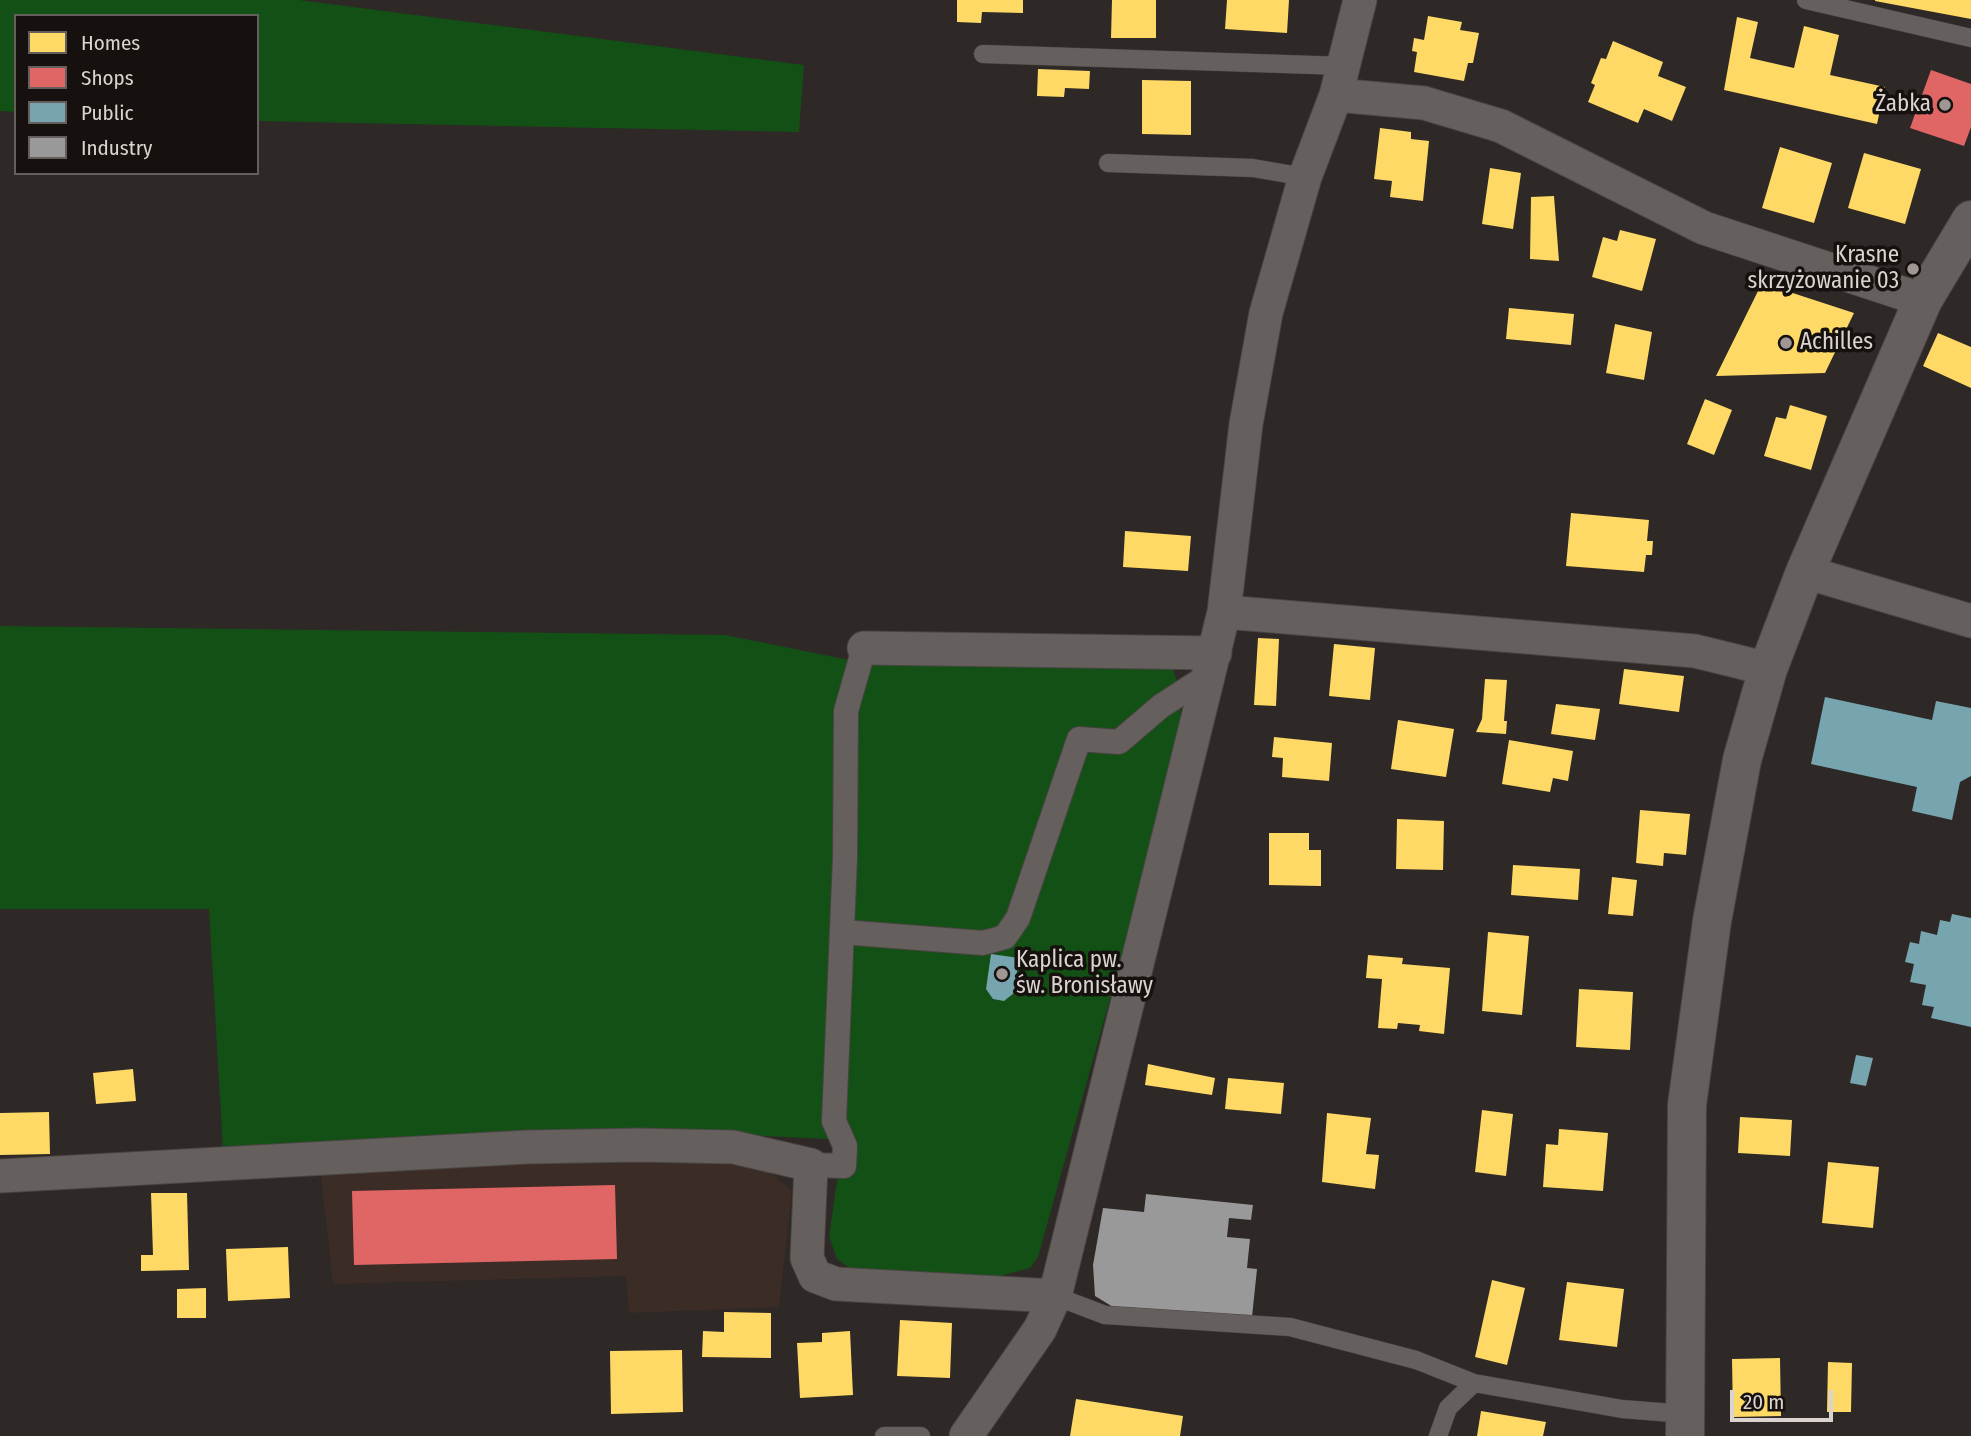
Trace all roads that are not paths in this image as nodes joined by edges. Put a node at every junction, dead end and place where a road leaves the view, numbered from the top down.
1 (1360, 0) edge
2 (1806, 0) edge
3 (1971, 38) edge
4 (983, 54) dead end
5 (1340, 80) junction
6 (1108, 163) dead end
7 (1305, 177) junction
8 (1971, 220) edge
9 (1923, 300) junction
10 (1805, 572) junction
11 (1224, 612) junction
12 (1971, 621) edge
13 (864, 648) joint
14 (1212, 664) junction
15 (1768, 669) junction
16 (842, 932) junction
17 (811, 1165) junction
18 (0, 1176) edge
19 (1055, 1296) junction
20 (1474, 1383) junction
21 (1685, 1425) edge
22 (884, 1436) edge
23 (920, 1436) edge
24 (966, 1436) edge
25 (1438, 1436) edge

1 - 5 street
2 - 3 lane
4 - 5 lane
5 - 7 street
5 - 9 street
6 - 7 lane
7 - 11 street
8 - 9 street
9 - 10 street
10 - 12 street
10 - 15 street
11 - 14 street
11 - 15 street
13 - 14 street
13 - 16 street
14 - 16 street
14 - 19 street
15 - 21 street
16 - 17 street
17 - 18 street
17 - 19 street
19 - 20 lane
19 - 24 street
20 - 21 lane
20 - 25 lane
22 - 23 lane

